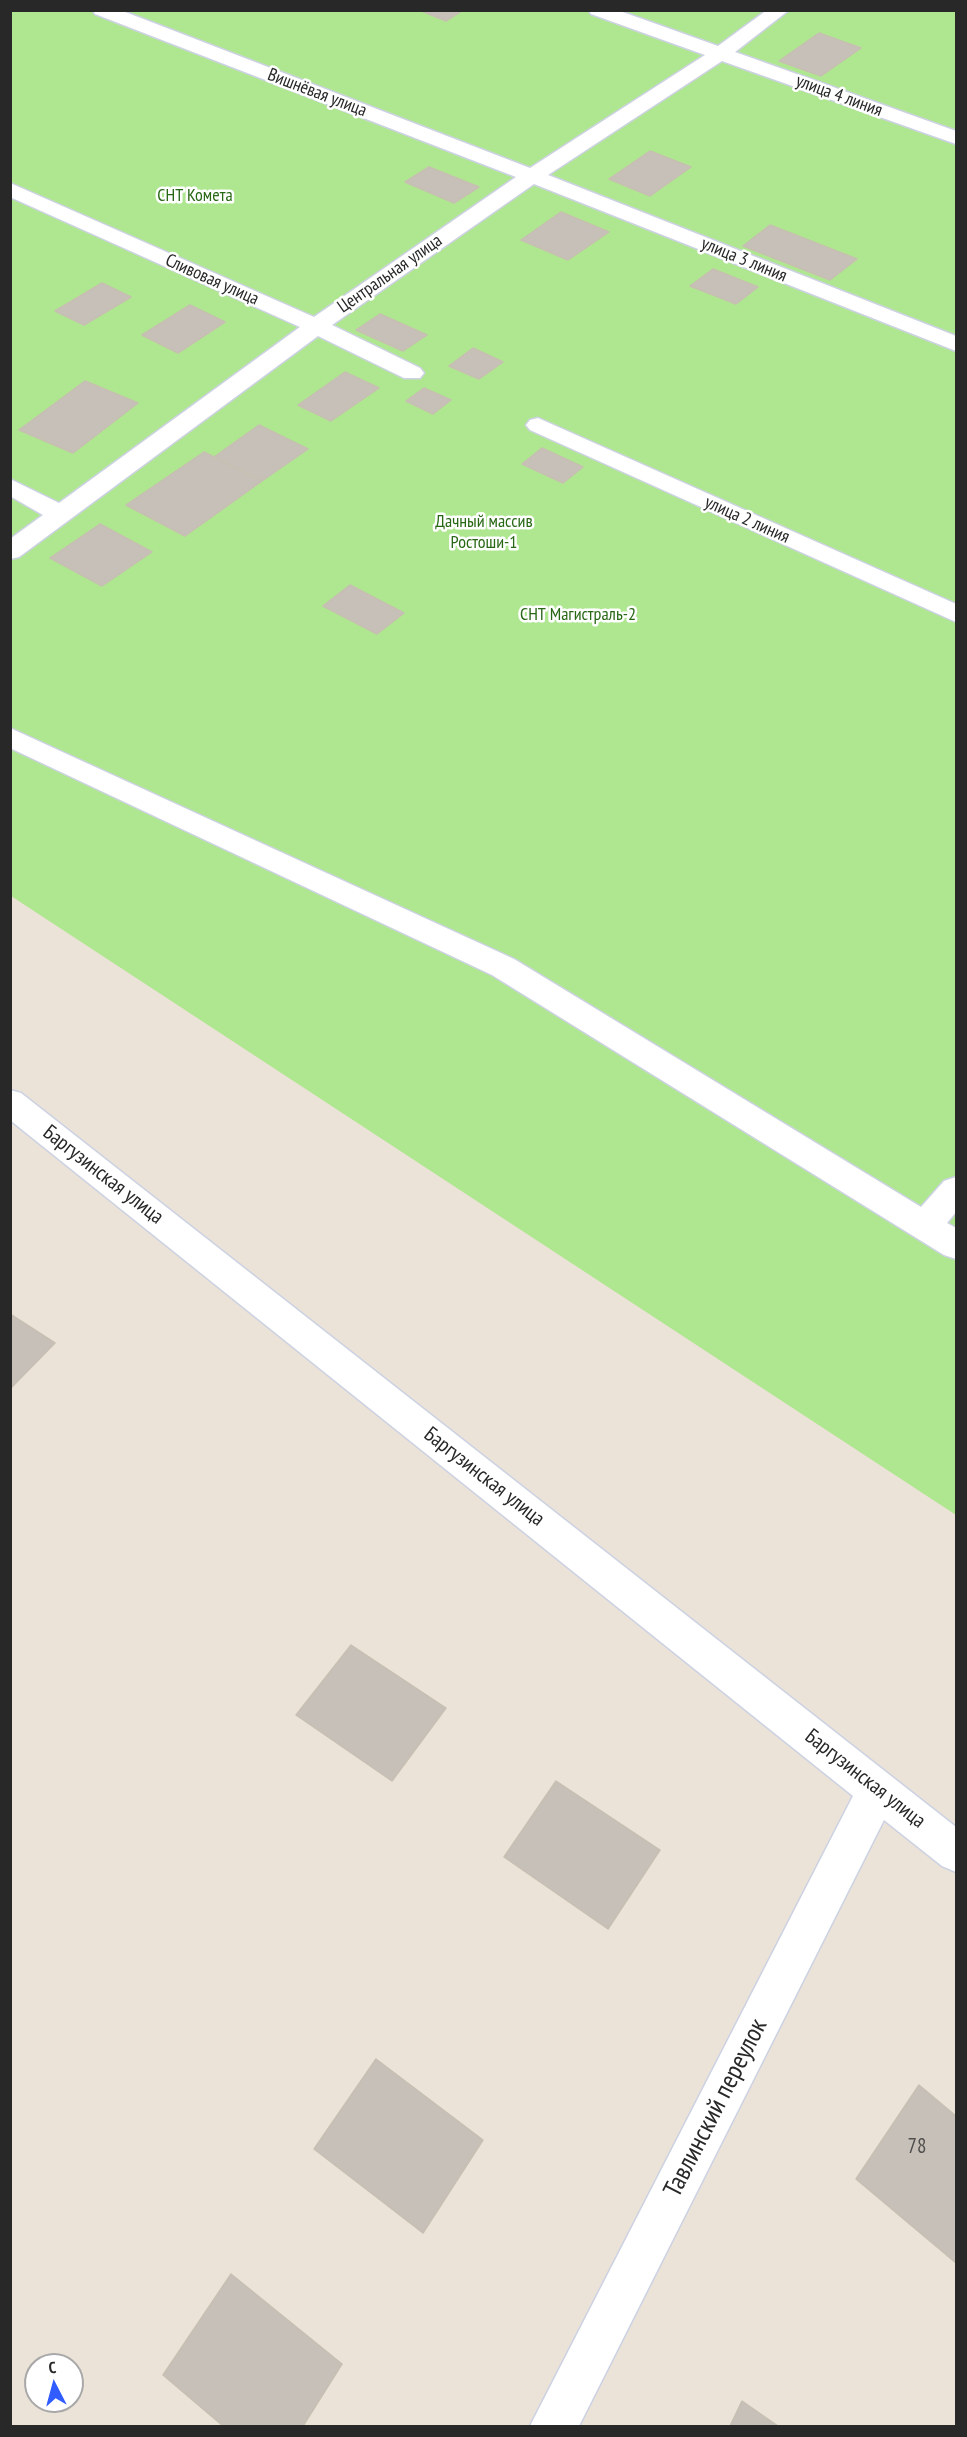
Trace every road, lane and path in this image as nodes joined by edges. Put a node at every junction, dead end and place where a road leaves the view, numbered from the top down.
1 (102, 10) edge
2 (598, 10) edge
3 (780, 10) edge
4 (721, 53) junction
5 (957, 138) edge
6 (532, 176) junction
7 (10, 189) edge
8 (316, 326) junction
9 (957, 344) edge
10 (412, 373) dead end
11 (538, 425) dead end
12 (10, 486) edge
13 (61, 514) junction
14 (10, 551) edge
15 (957, 614) edge
16 (10, 736) edge
17 (10, 1102) edge
18 (957, 1190) edge
19 (925, 1226) junction
20 (957, 1245) edge
21 (878, 1790) junction
22 (957, 1852) edge
23 (554, 2427) edge

1 - 6 street, Вишнёвая улица
2 - 4 street, улица 4 линия
3 - 4 street, Центральная улица
4 - 5 street, улица 4 линия
4 - 6 street, Центральная улица
6 - 8 street, Центральная улица
6 - 9 street, улица 3 линия
7 - 8 street, Сливовая улица
8 - 10 street, Сливовая улица
8 - 13 street, Центральная улица
11 - 15 street, улица 2 линия
12 - 13 street
13 - 14 street, Центральная улица
16 - 19 street
17 - 21 street, Баргузинская улица
18 - 19 street
19 - 20 street
21 - 22 street, Баргузинская улица
21 - 23 street, Тавлинский переулок

